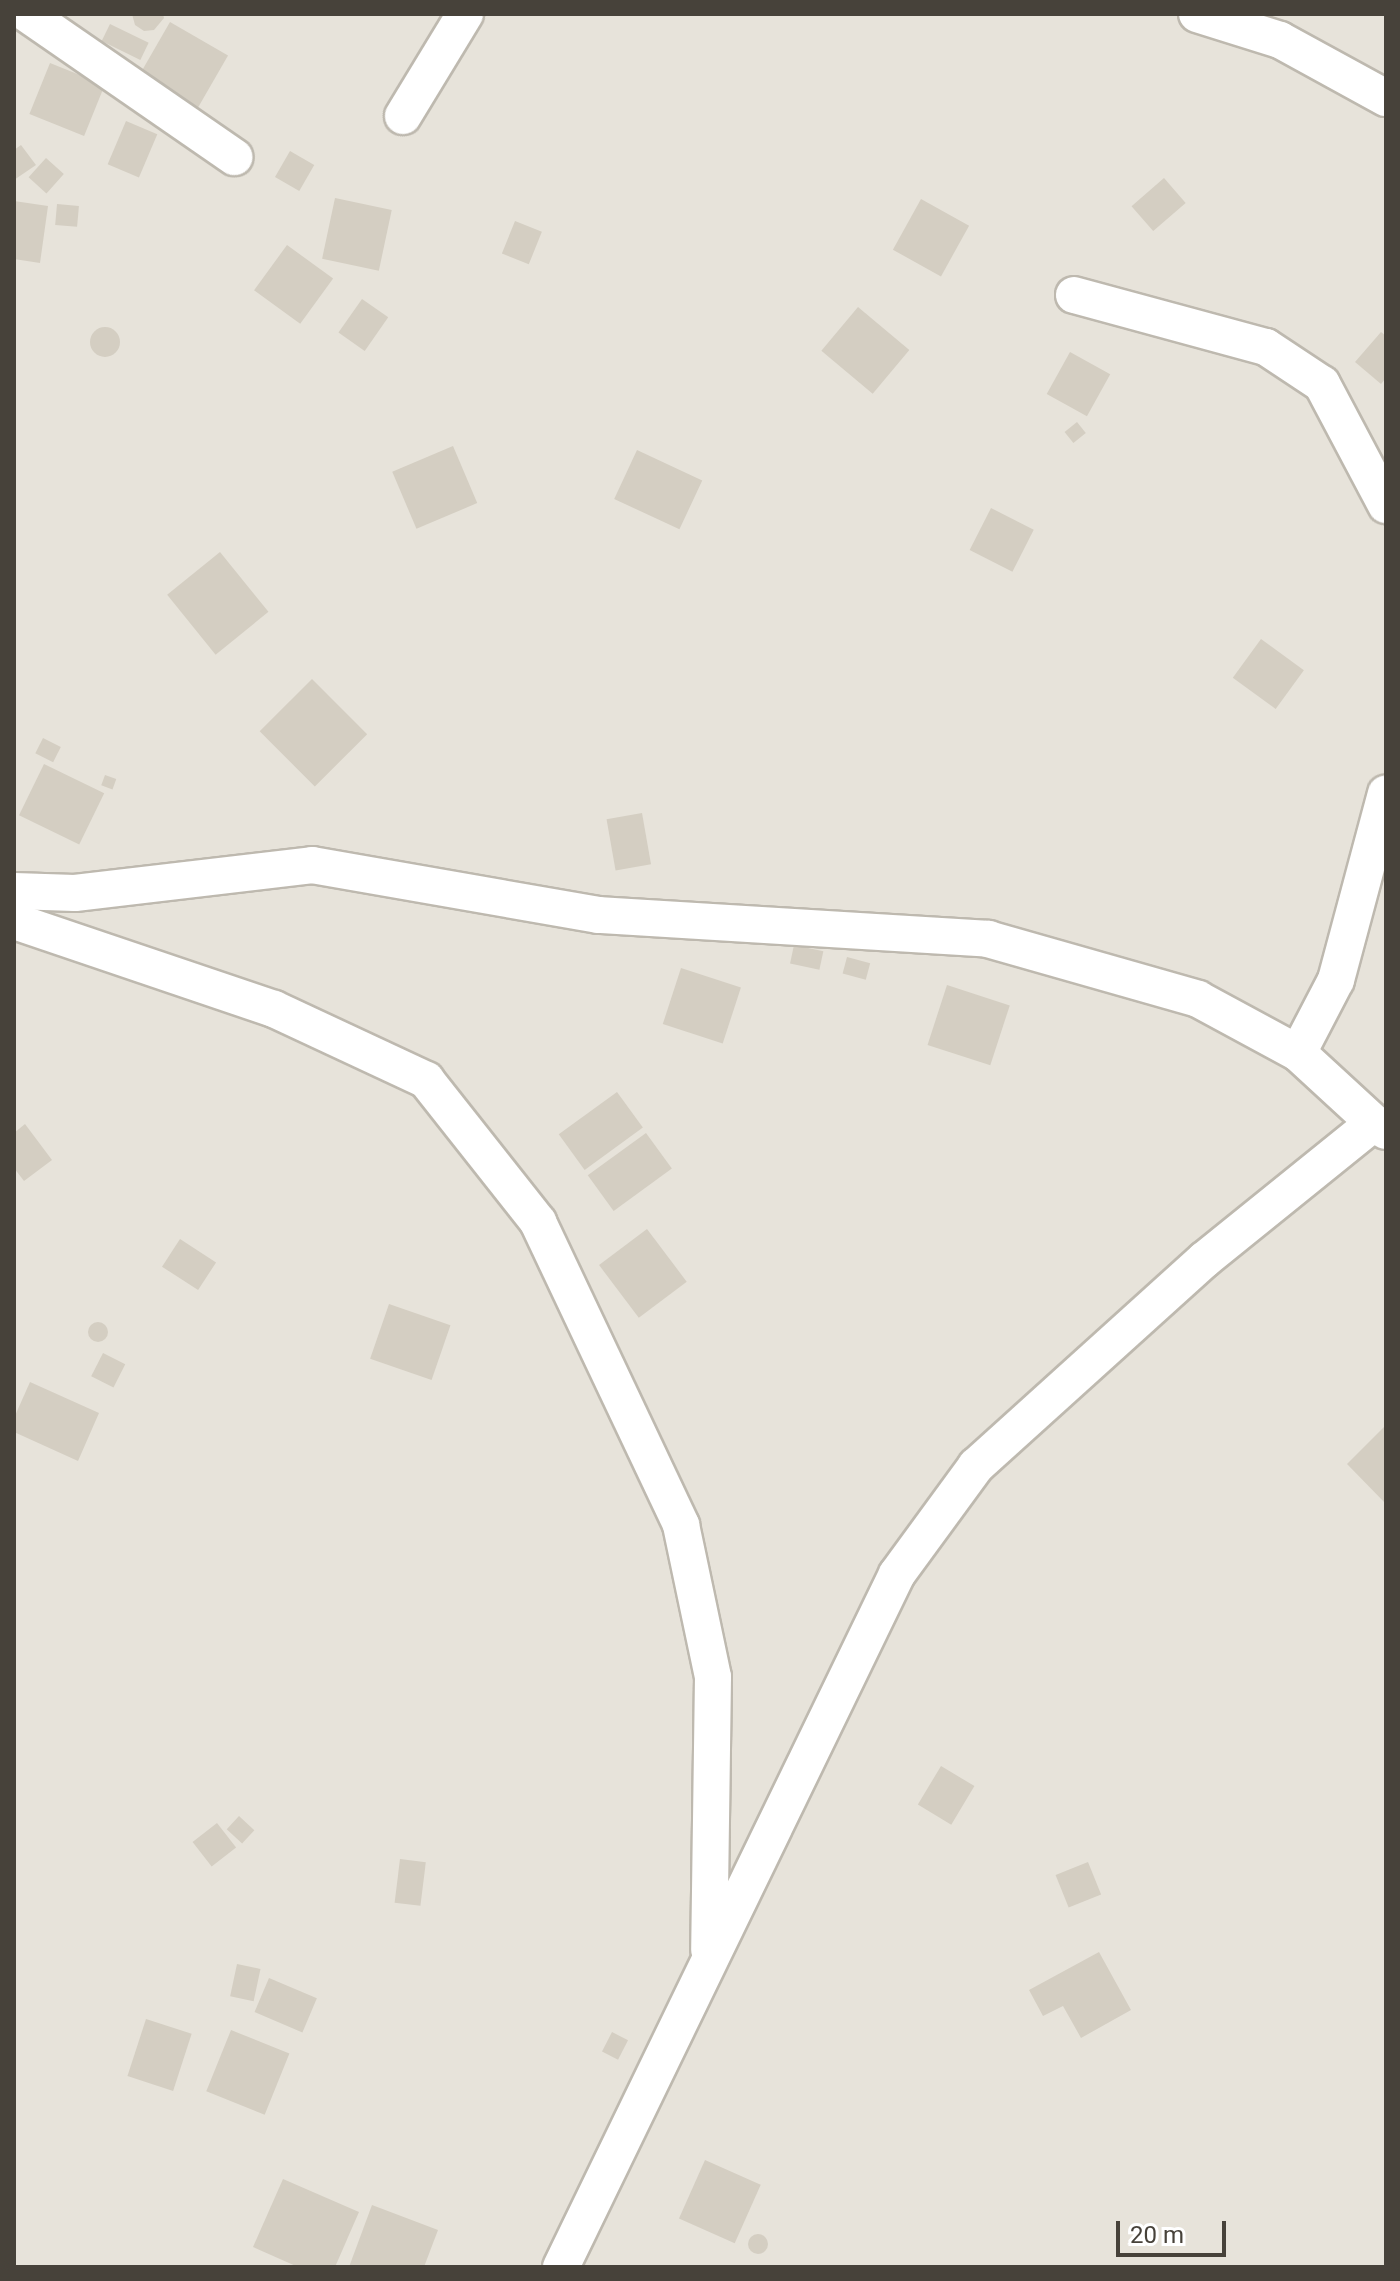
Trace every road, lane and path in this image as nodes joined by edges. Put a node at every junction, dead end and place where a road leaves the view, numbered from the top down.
1 (27, 14) edge
2 (465, 14) edge
3 (1197, 14) edge
4 (1386, 98) edge
5 (403, 116) dead end
6 (234, 157) dead end
7 (1074, 295) dead end
8 (1386, 505) edge
9 (1386, 794) edge
10 (14, 891) edge
11 (14, 921) edge
12 (1298, 1053) junction
13 (1380, 1127) edge
14 (709, 1960) junction
15 (561, 2267) edge

1 - 6 street
2 - 5 street
3 - 4 street
7 - 8 street
9 - 12 street
10 - 12 street
11 - 14 street
12 - 13 street
13 - 14 street
14 - 15 street

